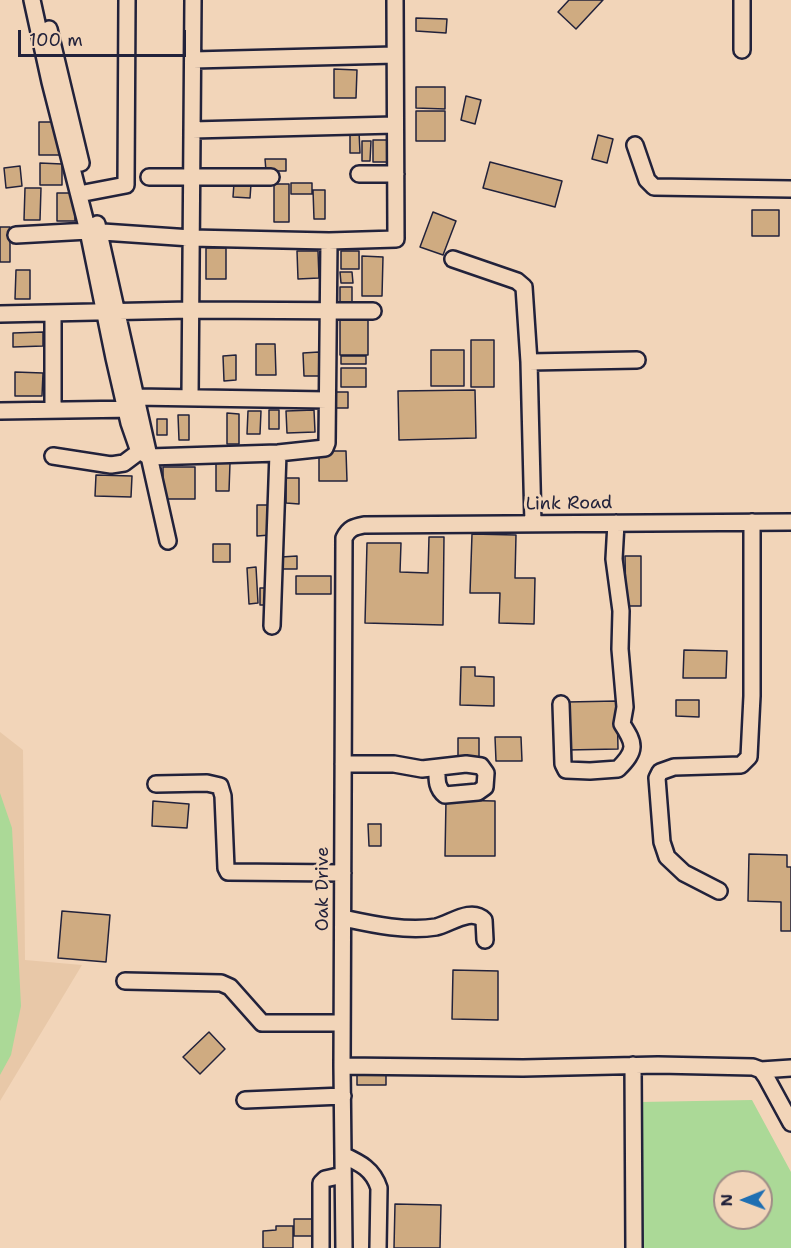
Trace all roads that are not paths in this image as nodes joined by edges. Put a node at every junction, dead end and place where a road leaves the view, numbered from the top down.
1 (32, 0) edge
2 (42, 0) edge
3 (127, 0) edge
4 (193, 0) edge
5 (395, 0) edge
6 (742, 0) edge
7 (742, 50) dead end
8 (395, 55) junction
9 (193, 60) junction
10 (395, 125) junction
11 (192, 130) junction
12 (635, 145) dead end
13 (359, 174) dead end
14 (396, 174) junction
15 (192, 176) junction
16 (149, 177) dead end
17 (271, 177) dead end
18 (791, 189) edge
19 (84, 193) junction
20 (94, 232) junction
21 (16, 236) dead end
22 (190, 238) junction
23 (329, 241) junction
24 (453, 259) dead end
25 (190, 309) junction
26 (328, 310) junction
27 (110, 311) junction
28 (373, 311) dead end
29 (52, 313) junction
30 (0, 314) edge
31 (637, 360) dead end
32 (530, 362) junction
33 (190, 397) junction
34 (327, 400) junction
35 (133, 405) junction
36 (53, 410) junction
37 (0, 411) edge
38 (278, 453) junction
39 (144, 454) junction
40 (53, 456) dead end
41 (752, 522) junction
42 (791, 522) edge
43 (616, 523) junction
44 (533, 524) junction
45 (348, 531) joint
46 (168, 541) dead end
47 (272, 626) dead end
48 (561, 704) dead end
49 (344, 764) junction
50 (437, 768) dead end
51 (156, 784) dead end
52 (343, 873) junction
53 (719, 891) dead end
54 (343, 918) junction
55 (485, 940) dead end
56 (125, 981) dead end
57 (342, 1023) junction
58 (633, 1065) junction
59 (342, 1066) junction
60 (791, 1068) edge
61 (761, 1070) junction
62 (343, 1096) junction
63 (245, 1100) dead end
64 (791, 1123) edge
65 (343, 1155) junction
66 (343, 1175) junction
67 (321, 1248) edge
68 (344, 1248) edge
69 (378, 1248) edge
70 (634, 1248) edge

1 - 19 street
2 - 19 street
3 - 19 street
4 - 9 street
5 - 8 street
6 - 7 street
8 - 9 street
8 - 10 street
9 - 11 street
10 - 11 street
10 - 14 street
11 - 15 street
12 - 18 street
13 - 14 street
14 - 23 street
15 - 16 street
15 - 17 street
15 - 22 street
19 - 20 street
20 - 21 street
20 - 22 street
20 - 27 street
22 - 23 street
22 - 25 street
23 - 26 street
24 - 32 street
25 - 26 street
25 - 27 street
25 - 33 street
26 - 28 street
26 - 34 street
27 - 29 street
27 - 35 street
29 - 30 street
29 - 36 street
31 - 32 street
32 - 44 street
33 - 34 street
33 - 35 street
34 - 38 street
35 - 36 street
35 - 39 street
36 - 37 street
38 - 39 street
38 - 47 street
39 - 40 street
39 - 46 street
41 - 42 street, Link Road
41 - 43 street, Link Road
41 - 53 street
43 - 44 street, Link Road
43 - 48 street
44 - 45 street, Link Road
45 - 49 street, Oak Drive
49 - 50 street
49 - 52 street, Oak Drive
51 - 52 street
52 - 54 street, Oak Drive
54 - 55 street
54 - 57 street, Oak Drive
56 - 57 street
57 - 59 street, Oak Drive
58 - 59 street
58 - 61 street
58 - 70 street
59 - 62 street, Oak Drive
60 - 61 street
61 - 64 street
62 - 63 street
62 - 65 street, Oak Drive
65 - 66 street, Oak Drive
65 - 69 street
66 - 67 street
66 - 68 street, Oak Drive

